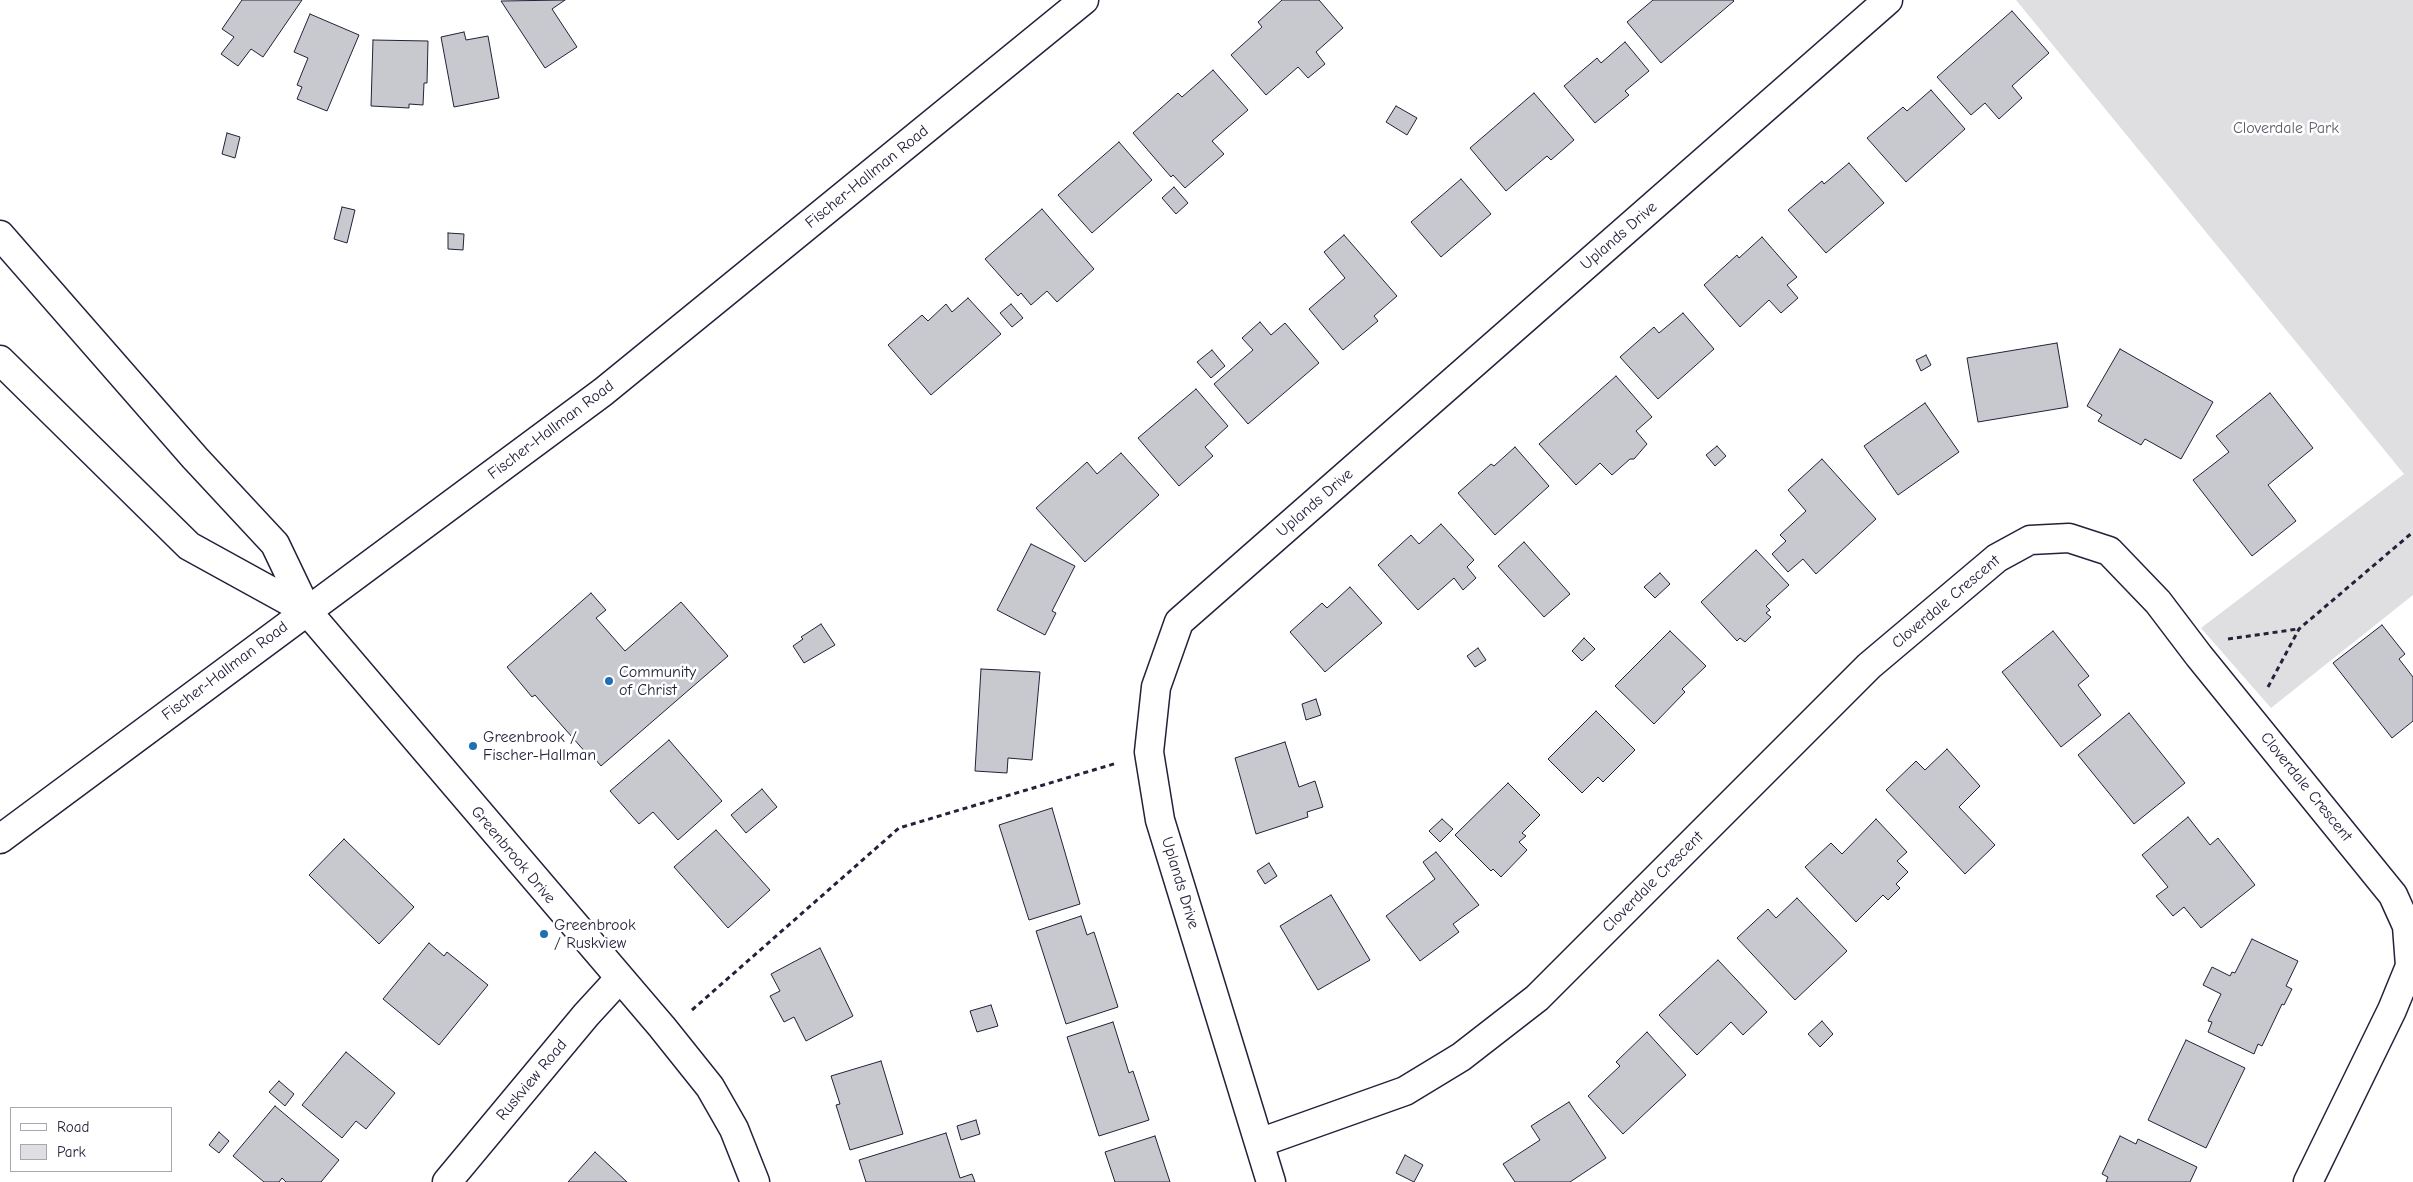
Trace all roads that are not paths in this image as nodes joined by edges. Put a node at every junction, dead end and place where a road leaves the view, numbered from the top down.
1 (1084, 0) edge
2 (1888, 0) edge
3 (0, 235) edge
4 (0, 360) edge
5 (306, 611) junction
6 (0, 839) edge
7 (619, 980) junction
8 (1259, 1143) junction
9 (447, 1182) edge
10 (755, 1182) edge
11 (1271, 1182) edge
12 (2308, 1182) edge

1 - 5 main road, Fischer-Hallman Road
2 - 8 main road, Uplands Drive
3 - 5 main road
4 - 5 main road
5 - 6 main road, Fischer-Hallman Road
5 - 7 main road, Greenbrook Drive
7 - 9 main road, Ruskview Road
7 - 10 main road, Greenbrook Drive
8 - 11 main road, Uplands Drive
8 - 12 main road, Cloverdale Crescent

